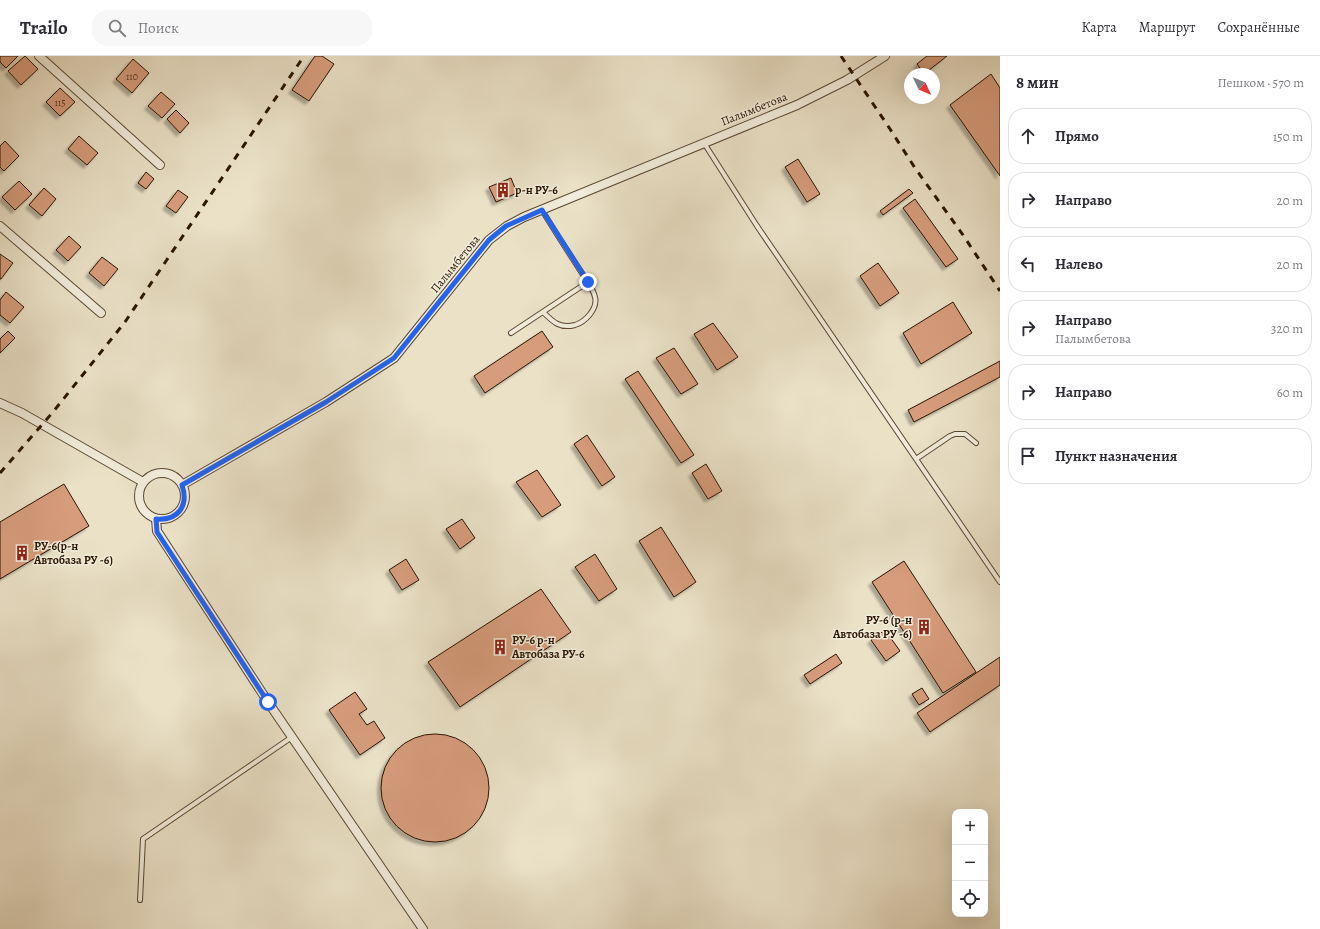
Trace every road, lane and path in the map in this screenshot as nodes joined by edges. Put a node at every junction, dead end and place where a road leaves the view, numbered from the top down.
1 (39, 56) edge
2 (885, 56) edge
3 (704, 143) junction
4 (160, 165) dead end
5 (542, 210) junction
6 (0, 226) edge
7 (588, 282) junction
8 (543, 312) junction
9 (101, 313) dead end
10 (511, 333) dead end
11 (0, 403) edge
12 (976, 443) dead end
13 (916, 459) junction
14 (143, 482) junction
15 (182, 485) junction
16 (156, 519) junction
17 (1000, 582) edge
18 (292, 736) junction
19 (140, 900) dead end
20 (423, 929) edge

1 - 4 street
2 - 3 street, Палымбетова
3 - 5 street, Палымбетова
3 - 13 lane
5 - 7 lane
5 - 15 street, Палымбетова
6 - 9 street
7 - 8 lane
7 - 8 lane
8 - 10 lane
11 - 14 street
12 - 13 lane
13 - 17 lane
14 - 15 street
14 - 16 street
15 - 16 street
16 - 18 street
18 - 19 lane
18 - 20 street

